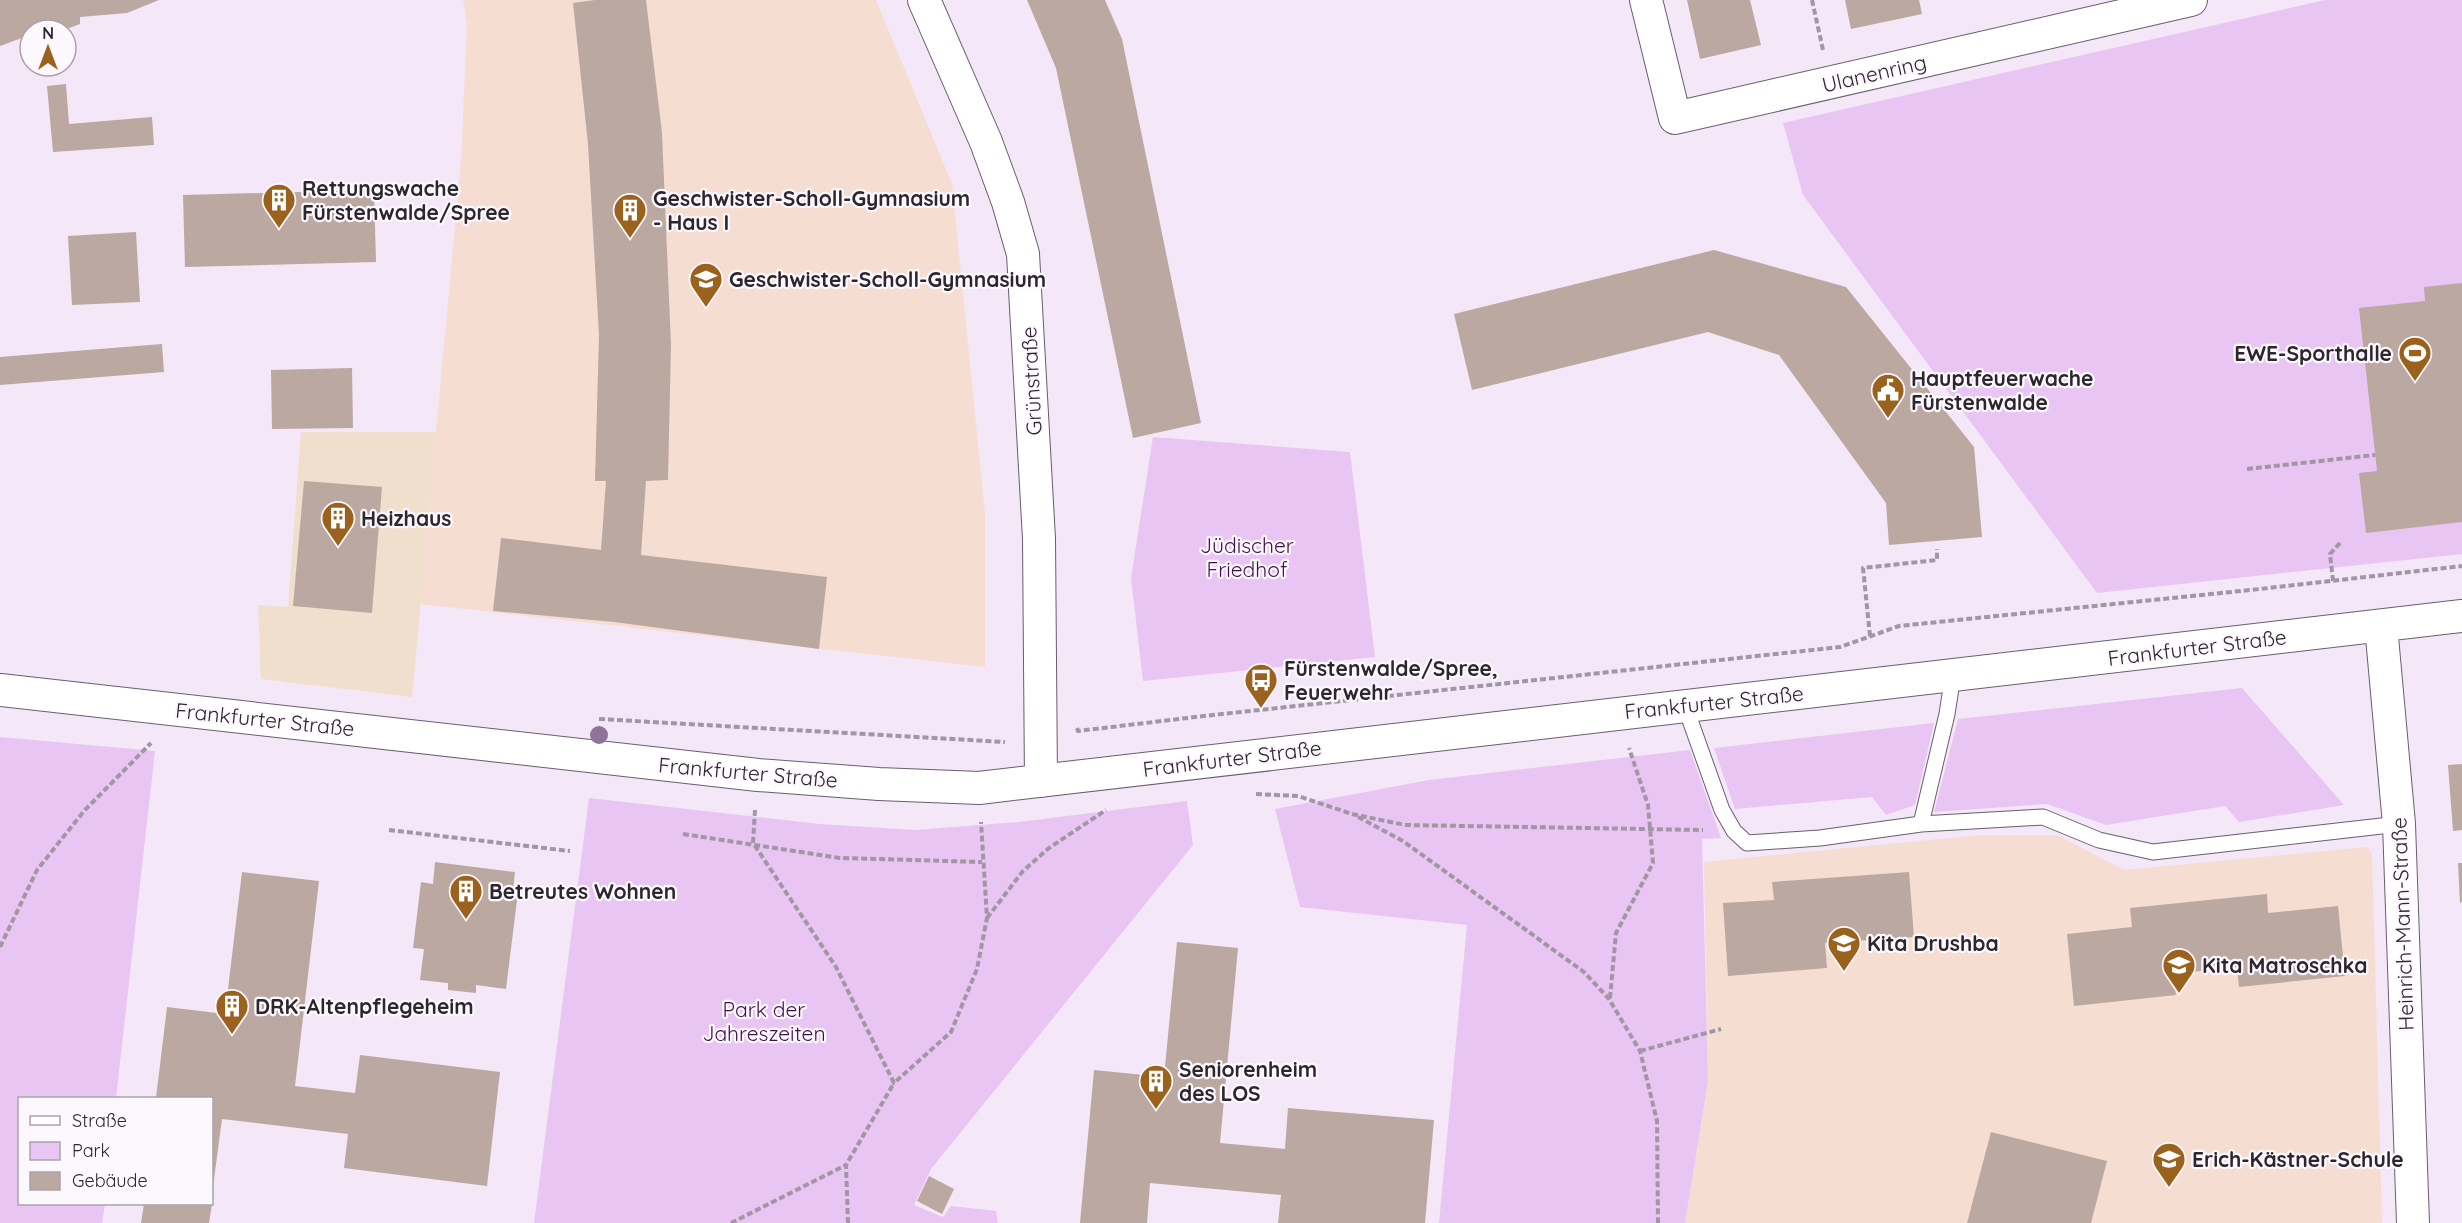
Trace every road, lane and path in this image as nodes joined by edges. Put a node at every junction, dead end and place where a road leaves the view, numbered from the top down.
1 (924, 0) edge
2 (1646, 0) edge
3 (1812, 0) edge
4 (2191, 0) edge
5 (2142, 6) edge
6 (1830, 82) junction
7 (2375, 455) dead end
8 (2247, 469) dead end
9 (2340, 543) dead end
10 (1937, 549) dead end
11 (2462, 566) edge
12 (2333, 581) junction
13 (2462, 616) edge
14 (2381, 626) junction
15 (1870, 636) junction
16 (1953, 675) junction
17 (0, 690) edge
18 (1685, 705) junction
19 (165, 708) junction
20 (1615, 714) junction
21 (594, 719) dead end
22 (1078, 731) dead end
23 (1040, 742) junction
24 (758, 776) junction
25 (1041, 781) junction
26 (979, 788) junction
27 (1255, 794) dead end
28 (1113, 805) dead end
29 (1352, 814) junction
30 (1921, 824) junction
31 (2399, 824) junction
32 (1650, 827) junction
33 (389, 830) dead end
34 (1734, 831) junction
35 (683, 834) dead end
36 (753, 843) junction
37 (570, 851) dead end
38 (982, 862) junction
39 (987, 918) junction
40 (0, 947) edge
41 (1610, 999) junction
42 (1722, 1029) dead end
43 (1640, 1051) junction
44 (894, 1083) junction
45 (846, 1165) junction
46 (731, 1223) edge
47 (848, 1223) edge
48 (1658, 1223) edge
49 (2413, 1223) edge

1 - 23 street, Grünstraße
2 - 6 street, Ulanenring
3 - 6 path
4 - 5 street, Ulanenring
5 - 6 street, Ulanenring
7 - 8 path
9 - 12 path
10 - 15 path
11 - 12 path
12 - 15 path
13 - 14 street, Frankfurter Straße
14 - 16 street, Frankfurter Straße
14 - 31 street, Heinrich-Mann-Straße
15 - 22 path
16 - 18 street, Frankfurter Straße
16 - 30 lane
17 - 19 street, Frankfurter Straße
18 - 20 street, Frankfurter Straße
18 - 34 lane
19 - 24 street, Frankfurter Straße
19 - 40 path
20 - 25 street, Frankfurter Straße
20 - 32 path
21 - 23 path
23 - 25 street, Grünstraße
24 - 26 street, Frankfurter Straße
24 - 36 path
25 - 26 street, Frankfurter Straße
26 - 38 path
27 - 29 path
28 - 39 path
29 - 32 path
29 - 41 path
30 - 31 lane
30 - 34 lane
31 - 49 street, Heinrich-Mann-Straße
32 - 34 path
32 - 41 path
33 - 37 path
35 - 36 path
36 - 38 path
36 - 44 path
38 - 39 path
39 - 44 path
41 - 43 path
42 - 43 path
43 - 48 path
44 - 45 path
45 - 46 path
45 - 47 path

